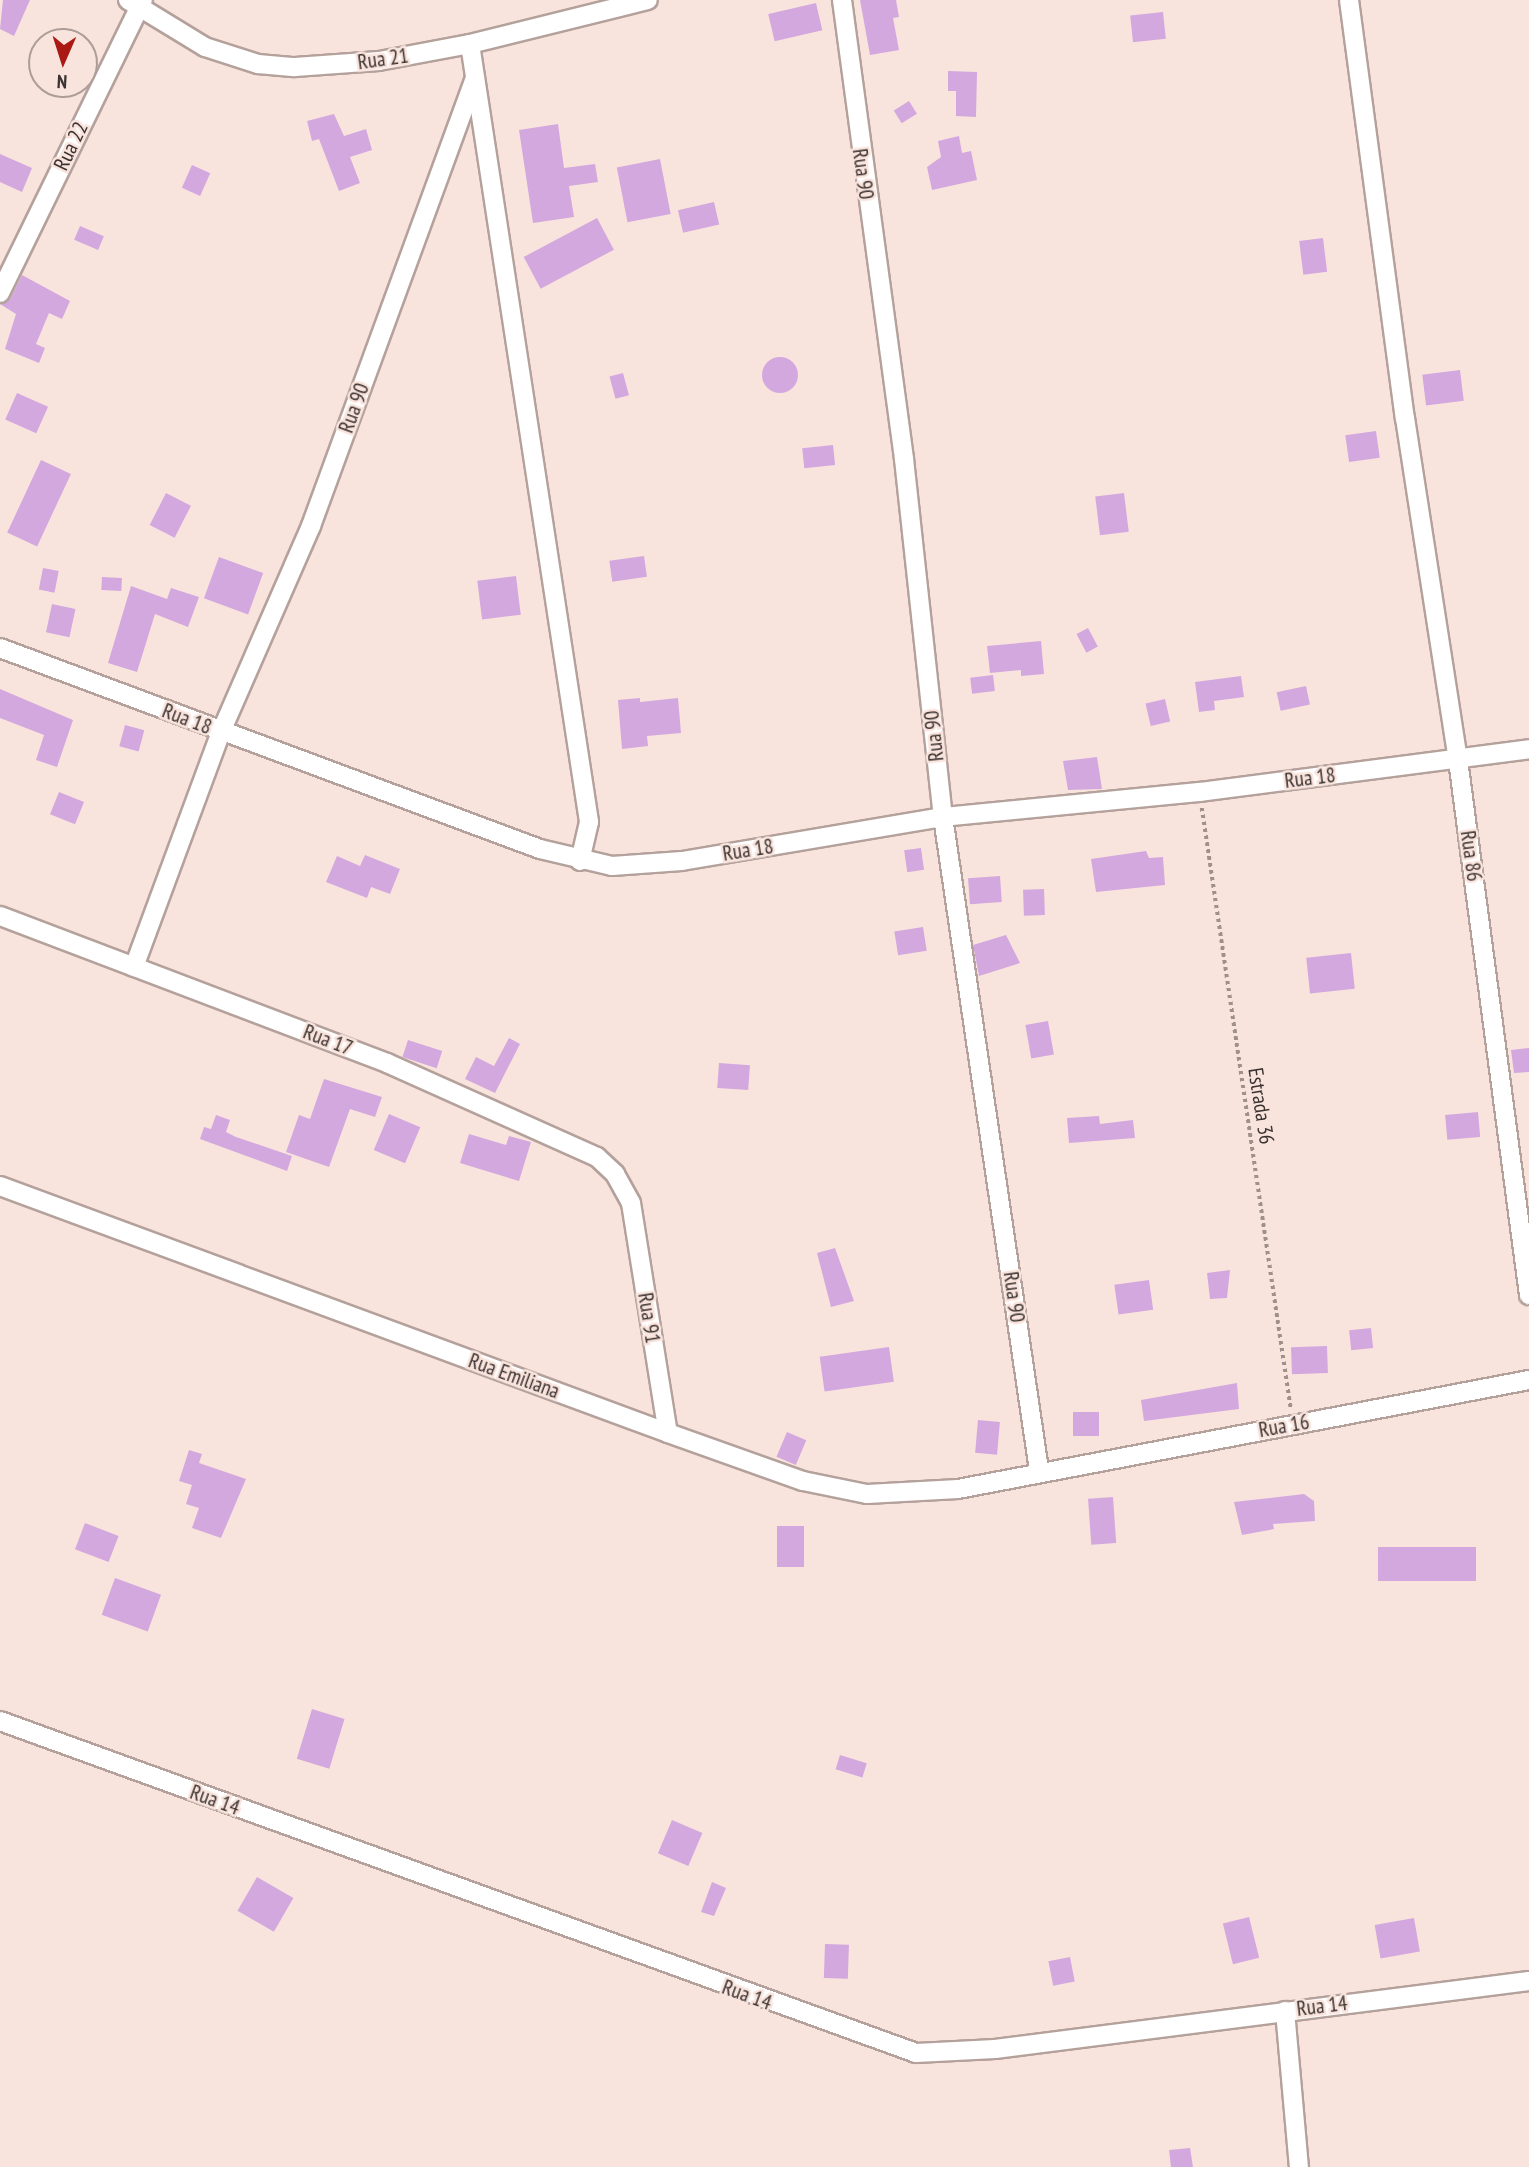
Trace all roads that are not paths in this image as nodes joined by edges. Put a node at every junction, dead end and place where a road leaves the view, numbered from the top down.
1 (648, 0) edge
2 (842, 0) edge
3 (1349, 0) edge
4 (136, 2) edge
5 (470, 44) junction
6 (475, 79) junction
7 (0, 293) edge
8 (0, 648) edge
9 (221, 732) junction
10 (1529, 749) edge
11 (1458, 760) junction
12 (943, 817) junction
13 (580, 861) junction
14 (0, 916) edge
15 (134, 967) junction
16 (0, 1186) edge
17 (631, 1203) joint
18 (1529, 1295) edge
19 (1529, 1380) edge
20 (668, 1433) junction
21 (1039, 1470) junction
22 (0, 1721) edge
23 (1529, 1981) edge
24 (1285, 2011) junction
25 (1299, 2167) edge

1 - 5 street, Rua 21
2 - 12 street, Rua 90
3 - 11 street, Rua 86
4 - 5 street, Rua 21
4 - 7 street, Rua 22
5 - 6 street
6 - 9 street, Rua 90
6 - 13 street
8 - 9 street, Rua 18
9 - 13 street, Rua 18
9 - 15 street, Rua 90
10 - 11 street, Rua 18
11 - 12 street, Rua 18
11 - 18 street, Rua 86
12 - 13 street, Rua 18
12 - 21 street, Rua 90
14 - 15 street, Rua 17
15 - 17 street, Rua 17
16 - 20 street, Rua Emiliana
17 - 20 street, Rua 91
19 - 21 street, Rua 16
20 - 21 street, Rua Emiliana
22 - 24 street, Rua 14
23 - 24 street, Rua 14
24 - 25 street

